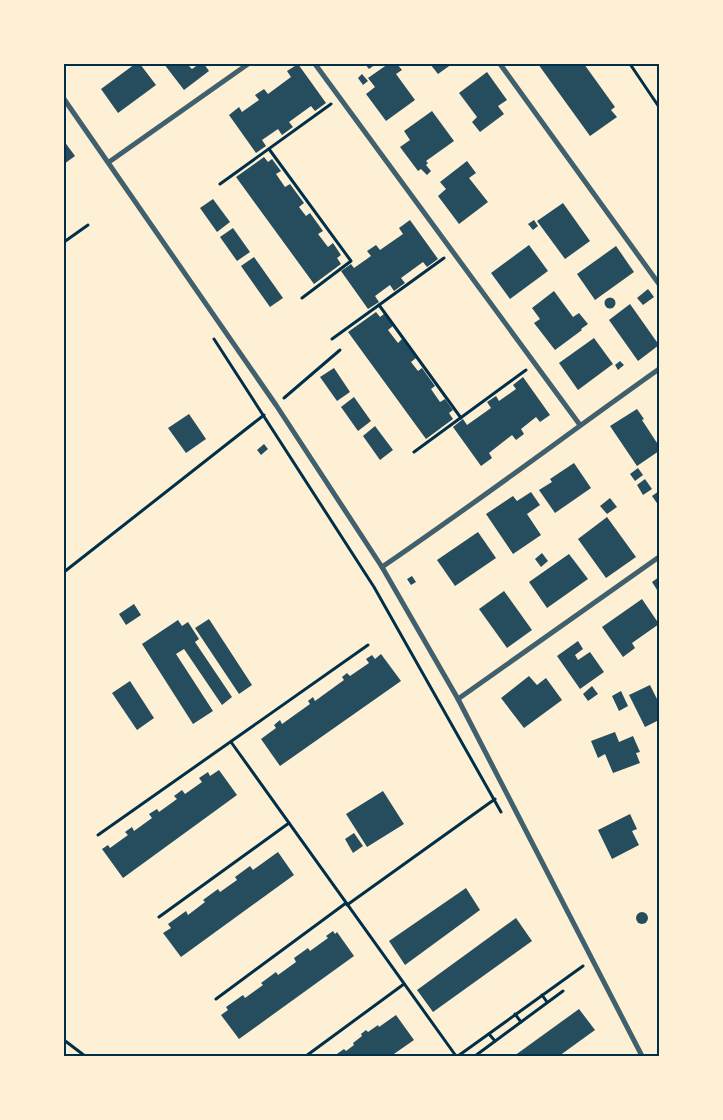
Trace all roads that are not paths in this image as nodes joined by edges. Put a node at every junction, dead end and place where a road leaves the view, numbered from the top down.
1 (248, 64) edge
2 (315, 64) edge
3 (500, 64) edge
4 (64, 99) edge
5 (109, 162) junction
6 (659, 284) edge
7 (659, 370) edge
8 (580, 425) junction
9 (659, 557) edge
10 (382, 567) junction
11 (458, 699) junction
12 (642, 1056) edge

1 - 5 street
2 - 8 street
3 - 6 street
4 - 5 street
5 - 10 street
7 - 8 street
8 - 10 street
9 - 11 street
10 - 11 street
11 - 12 street

